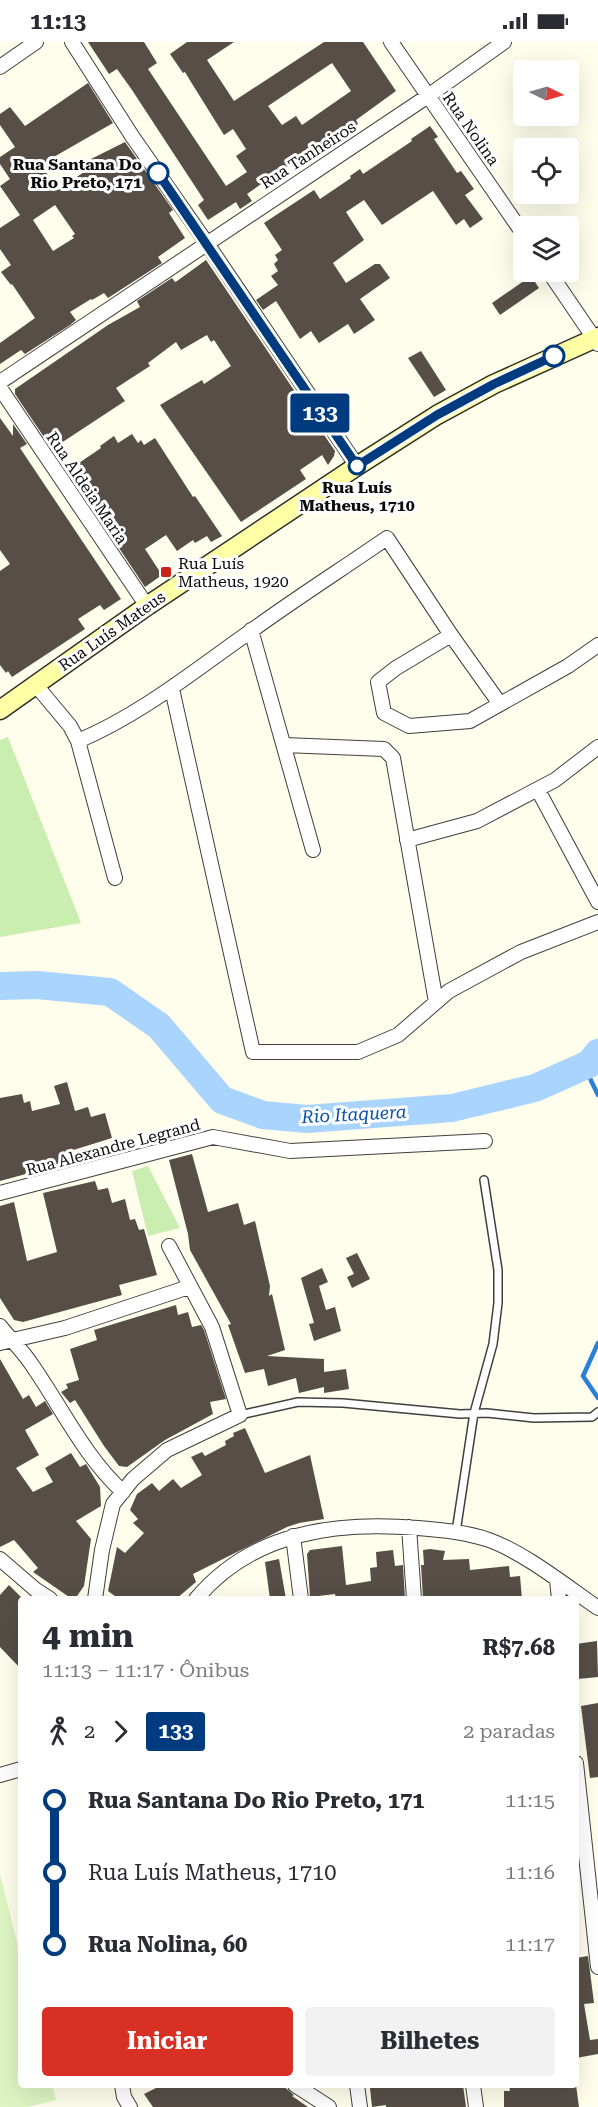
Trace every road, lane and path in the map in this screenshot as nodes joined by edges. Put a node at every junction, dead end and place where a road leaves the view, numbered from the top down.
1 (36, 42) edge
2 (72, 42) edge
3 (391, 42) edge
4 (504, 42) edge
5 (0, 66) edge
6 (428, 96) junction
7 (513, 219) edge
8 (207, 242) junction
9 (556, 282) edge
10 (597, 340) edge
11 (0, 382) edge
12 (0, 388) edge
13 (357, 466) junction
14 (147, 606) junction
15 (251, 630) junction
16 (451, 635) junction
17 (598, 645) edge
18 (35, 684) junction
19 (172, 689) junction
20 (500, 704) junction
21 (0, 710) edge
22 (78, 741) junction
23 (284, 746) junction
24 (598, 747) edge
25 (538, 790) junction
26 (407, 840) junction
27 (313, 850) dead end
28 (115, 878) dead end
29 (598, 902) edge
30 (598, 922) edge
31 (436, 1002) junction
32 (485, 1141) dead end
33 (484, 1180) dead end
34 (0, 1193) edge
35 (169, 1246) dead end
36 (189, 1287) junction
37 (0, 1326) edge
38 (5, 1341) edge
39 (598, 1412) edge
40 (474, 1413) junction
41 (240, 1415) junction
42 (123, 1492) junction
43 (409, 1527) junction
44 (456, 1532) junction
45 (293, 1536) junction
46 (0, 1559) edge
47 (557, 1580) junction
48 (45, 1596) edge
49 (95, 1596) edge
50 (199, 1596) edge
51 (301, 1596) edge
52 (414, 1596) edge
53 (559, 1596) edge
54 (598, 1608) edge
55 (18, 1770) edge
56 (0, 1775) edge
57 (579, 1791) edge
58 (598, 1967) edge
59 (122, 2088) edge
60 (300, 2088) edge
61 (357, 2088) edge
62 (473, 2088) edge
63 (130, 2107) edge
64 (329, 2107) edge
65 (360, 2107) edge
66 (476, 2107) edge

1 - 5 street
2 - 8 street
3 - 6 street, Rua Nolina
4 - 6 street, Rua Tanheiros
6 - 7 street, Rua Nolina
6 - 8 street, Rua Tanheiros
8 - 11 street, Rua Tanheiros
8 - 13 street
9 - 10 street
10 - 13 main road, Rua Luís Mateus
12 - 14 street, Rua Aldeia Maria
13 - 14 main road, Rua Luís Mateus
14 - 18 main road, Rua Luís Mateus
15 - 16 street
15 - 19 street
15 - 23 street
16 - 20 street
16 - 20 street
17 - 20 street
18 - 21 main road, Rua Luís Mateus
18 - 22 street
19 - 22 street
19 - 31 street
22 - 28 street
23 - 26 street
23 - 27 street
24 - 25 street
25 - 26 street
25 - 29 street
26 - 31 street
30 - 31 street
32 - 34 street, Rua Alexandre Legrand
33 - 40 lane
35 - 36 street
36 - 38 street
36 - 41 street
37 - 38 street
38 - 42 street
39 - 40 lane
40 - 41 lane
40 - 44 lane
41 - 42 street
42 - 49 street
43 - 44 street
43 - 45 street
43 - 52 street
44 - 47 street
45 - 50 street
45 - 51 street
46 - 48 street
47 - 53 street
47 - 54 street
55 - 56 street
57 - 58 street
59 - 63 street
60 - 64 street
61 - 65 street
62 - 66 street

